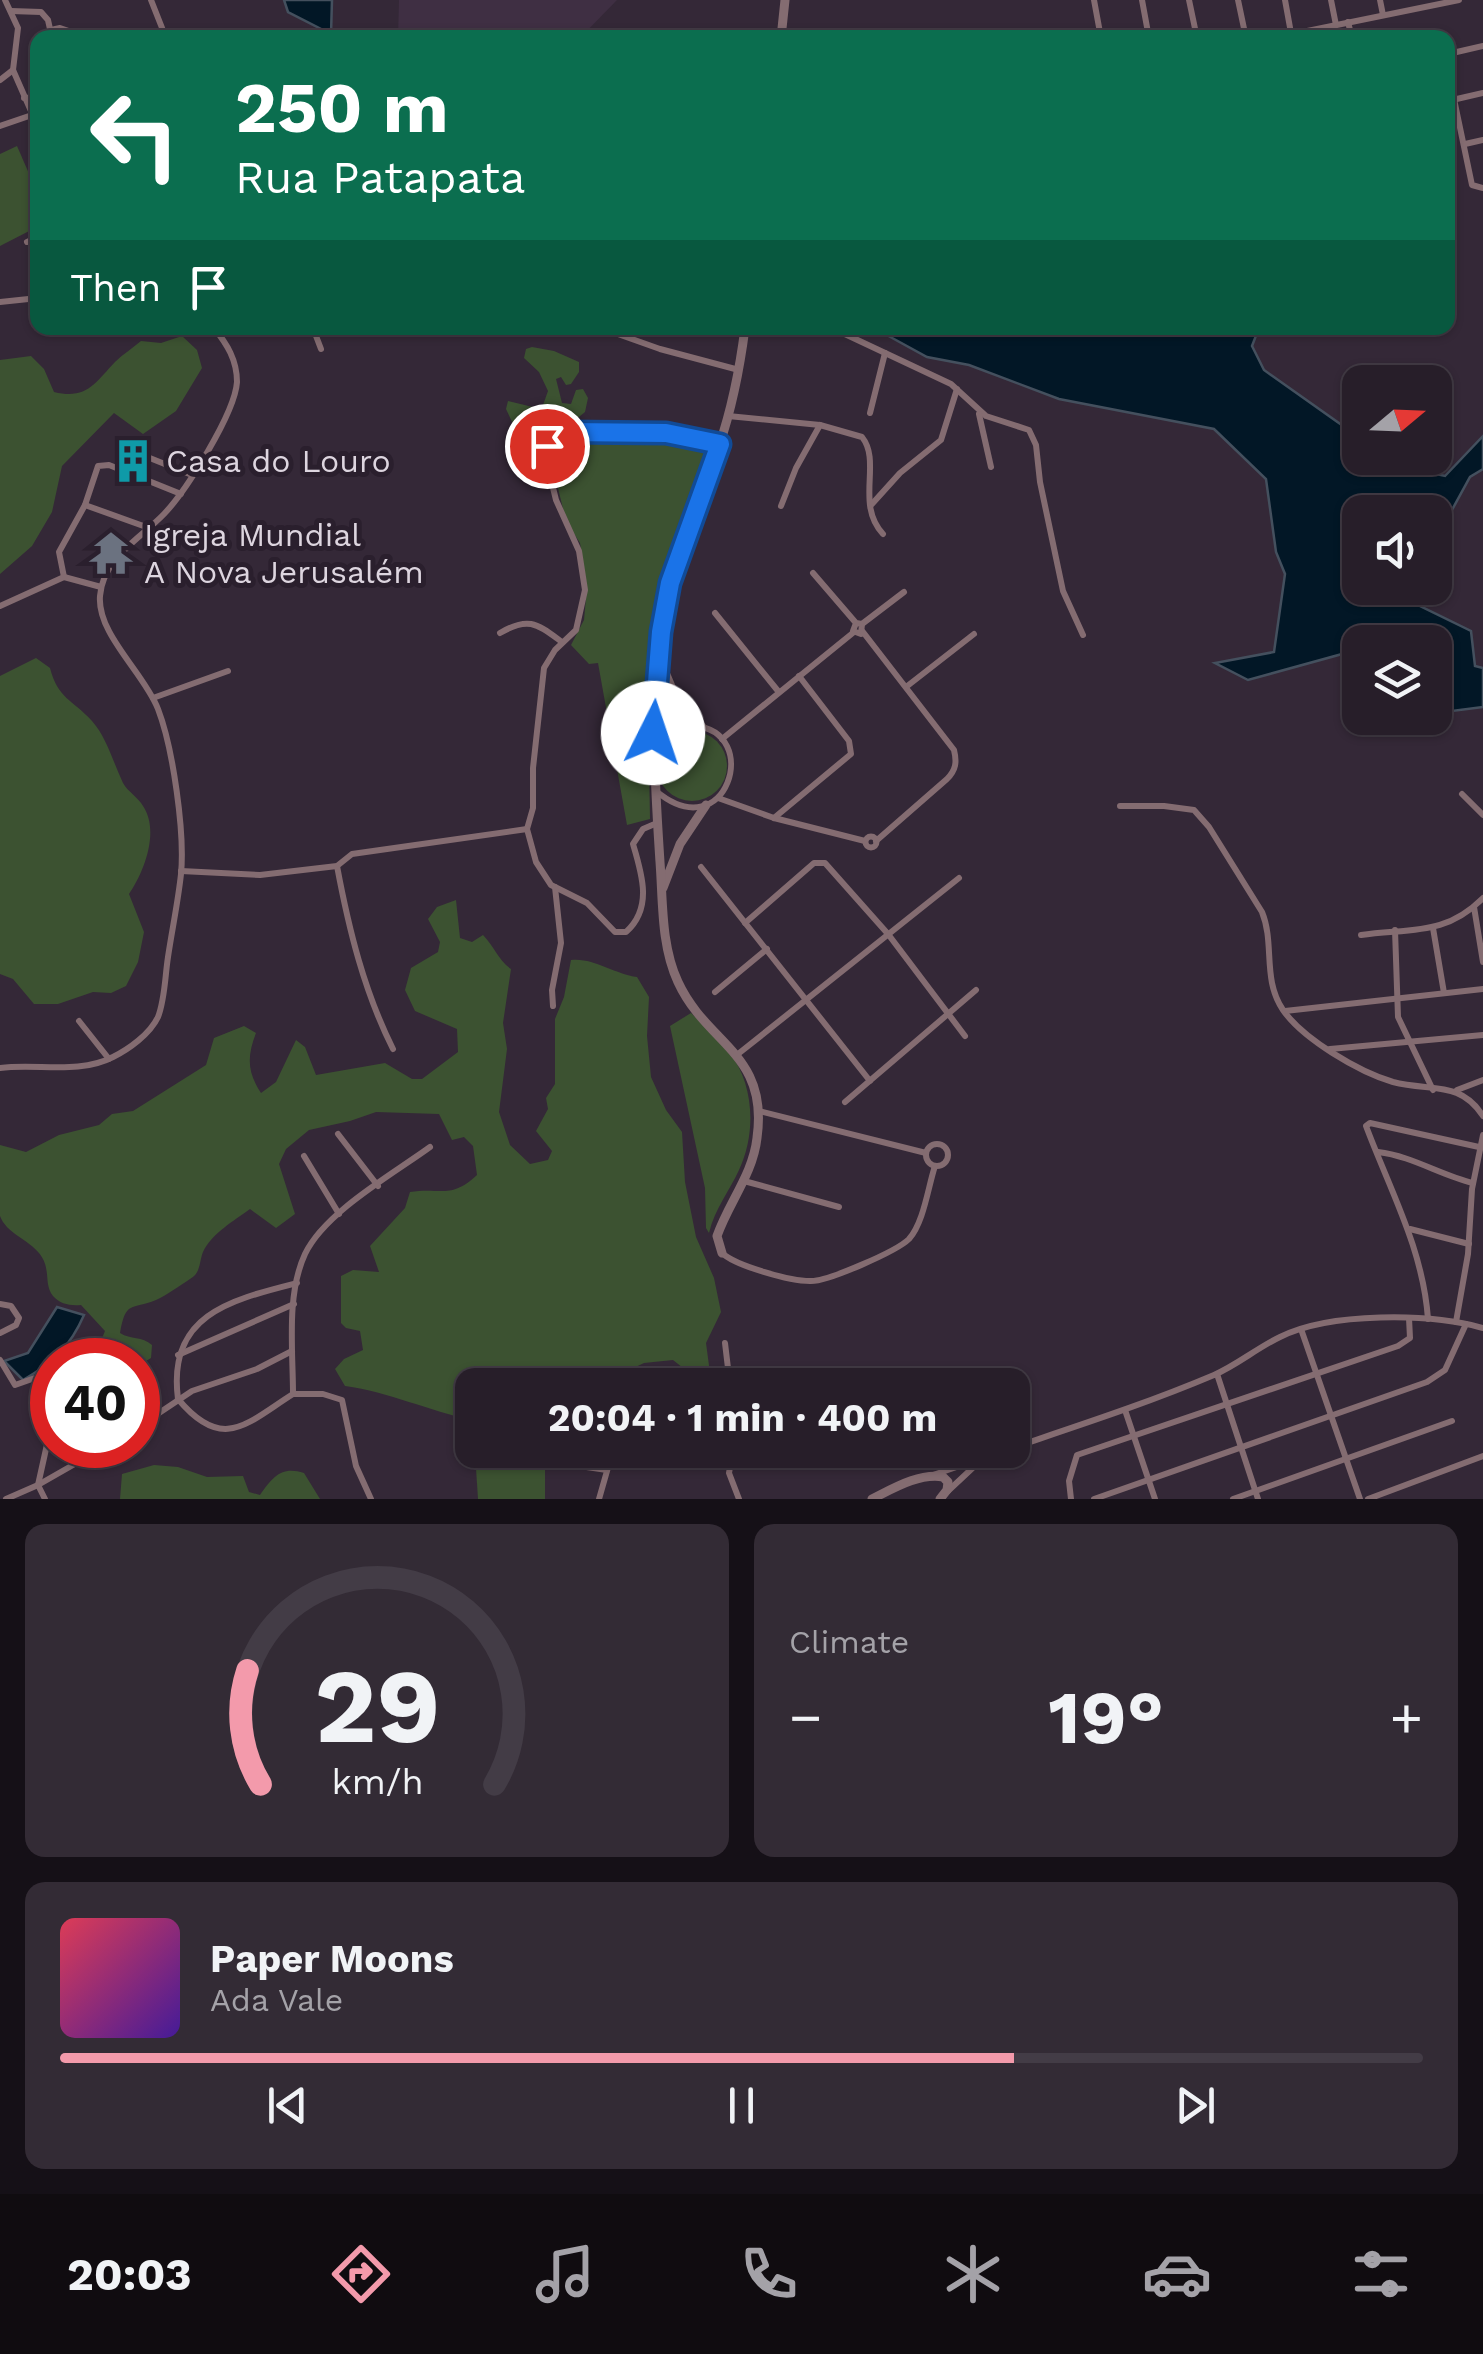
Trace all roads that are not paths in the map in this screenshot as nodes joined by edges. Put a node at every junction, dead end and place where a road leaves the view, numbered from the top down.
1 (151, 0) edge
2 (785, 0) edge
3 (1094, 0) edge
4 (1142, 0) edge
5 (1189, 0) edge
6 (1238, 0) edge
7 (1285, 0) edge
8 (1331, 0) edge
9 (1380, 0) edge
10 (1459, 0) edge
11 (3, 2) edge
12 (1428, 3) edge
13 (11, 11) junction
14 (1383, 15) junction
15 (1348, 22) junction
16 (1336, 25) junction
17 (50, 30) edge
18 (163, 30) edge
19 (782, 30) edge
20 (1100, 30) edge
21 (1148, 30) edge
22 (1195, 30) edge
23 (1244, 30) edge
24 (1291, 30) edge
25 (1312, 30) edge
26 (1350, 30) edge
27 (1483, 46) edge
28 (1455, 52) edge
29 (13, 70) junction
30 (0, 80) edge
31 (1483, 93) edge
32 (24, 98) junction
33 (30, 98) edge
34 (1455, 99) edge
35 (30, 111) edge
36 (1455, 114) edge
37 (30, 116) edge
38 (0, 126) edge
39 (1483, 140) edge
40 (1464, 144) junction
41 (1482, 188) edge
42 (30, 241) edge
43 (27, 242) dead end
44 (30, 299) edge
45 (0, 302) edge
46 (218, 335) edge
47 (316, 335) edge
48 (620, 335) edge
49 (745, 335) edge
50 (847, 335) edge
51 (321, 349) dead end
52 (884, 353) junction
53 (739, 370) junction
54 (957, 389) junction
55 (979, 412) junction
56 (870, 414) dead end
57 (728, 416) junction
58 (820, 425) junction
59 (720, 444) junction
60 (120, 446) dead end
61 (991, 467) dead end
62 (192, 475) junction
63 (181, 494) junction
64 (85, 504) junction
65 (872, 504) junction
66 (782, 506) dead end
67 (150, 528) junction
68 (883, 534) dead end
69 (813, 573) dead end
70 (64, 577) junction
71 (101, 587) junction
72 (904, 592) dead end
73 (0, 606) edge
74 (715, 613) dead end
75 (859, 628) junction
76 (500, 633) dead end
77 (974, 634) dead end
78 (1083, 635) dead end
79 (562, 642) junction
80 (659, 653) junction
81 (228, 671) dead end
82 (798, 676) junction
83 (906, 687) junction
84 (778, 692) junction
85 (153, 698) junction
86 (702, 726) junction
87 (722, 739) junction
88 (653, 749) junction
89 (655, 790) junction
90 (1462, 794) dead end
91 (718, 798) junction
92 (706, 805) junction
93 (1120, 806) dead end
94 (1483, 815) edge
95 (774, 818) junction
96 (658, 823) junction
97 (527, 829) junction
98 (337, 866) junction
99 (701, 867) dead end
100 (181, 871) junction
101 (960, 878) dead end
102 (555, 887) junction
103 (662, 890) junction
104 (1483, 898) edge
105 (1474, 907) junction
106 (745, 923) junction
107 (1433, 928) junction
108 (1396, 930) junction
109 (888, 934) junction
110 (1362, 935) dead end
111 (766, 949) junction
112 (1483, 962) edge
113 (976, 990) dead end
114 (1483, 990) edge
115 (715, 992) dead end
116 (1444, 993) junction
117 (1399, 998) junction
118 (807, 999) junction
119 (553, 1006) dead end
120 (1284, 1012) junction
121 (948, 1014) junction
122 (79, 1021) dead end
123 (1483, 1035) edge
124 (966, 1036) dead end
125 (1409, 1043) junction
126 (392, 1049) dead end
127 (1330, 1050) junction
128 (738, 1054) junction
129 (0, 1055) edge
130 (109, 1059) junction
131 (4, 1068) edge
132 (870, 1080) junction
133 (1483, 1080) edge
134 (1434, 1090) junction
135 (1456, 1090) junction
136 (845, 1102) dead end
137 (759, 1110) junction
138 (1483, 1116) edge
139 (338, 1134) dead end
140 (1483, 1135) edge
141 (1479, 1147) junction
142 (430, 1148) dead end
143 (926, 1152) junction
144 (1376, 1152) junction
145 (304, 1156) dead end
146 (935, 1166) junction
147 (744, 1181) junction
148 (1473, 1183) junction
149 (378, 1186) junction
150 (839, 1207) dead end
151 (339, 1214) junction
152 (1408, 1229) junction
153 (1469, 1244) junction
154 (722, 1253) joint
155 (297, 1283) junction
156 (0, 1304) edge
157 (294, 1304) junction
158 (1408, 1318) junction
159 (1428, 1318) junction
160 (1456, 1322) junction
161 (1466, 1324) junction
162 (1483, 1326) edge
163 (1301, 1329) junction
164 (0, 1333) edge
165 (725, 1343) dead end
166 (293, 1351) junction
167 (177, 1356) junction
168 (0, 1360) edge
169 (728, 1368) edge
170 (1217, 1374) junction
171 (1317, 1374) junction
172 (30, 1380) edge
173 (293, 1394) junction
174 (178, 1399) junction
175 (1228, 1404) junction
176 (1124, 1410) junction
177 (160, 1412) edge
178 (1332, 1417) junction
179 (1452, 1421) dead end
180 (1132, 1435) junction
181 (1030, 1442) edge
182 (1243, 1447) junction
183 (1483, 1456) edge
184 (1347, 1459) junction
185 (42, 1468) edge
186 (68, 1468) edge
187 (593, 1468) edge
188 (729, 1468) edge
189 (953, 1468) edge
190 (973, 1468) edge
191 (607, 1470) joint
192 (931, 1475) junction
193 (1148, 1480) junction
194 (38, 1485) junction
195 (1256, 1495) edge
196 (942, 1497) edge
197 (6, 1499) edge
198 (45, 1499) edge
199 (371, 1499) edge
200 (598, 1499) edge
201 (740, 1499) edge
202 (872, 1499) edge
203 (1071, 1499) edge
204 (1094, 1499) edge
205 (1155, 1499) edge
206 (1233, 1499) edge
207 (1360, 1499) edge
208 (1368, 1499) edge

1 - 18 street
2 - 19 street
3 - 20 street
4 - 21 street
5 - 22 street
6 - 23 street
7 - 24 street
8 - 16 street
9 - 14 street
10 - 12 street
11 - 13 street
12 - 14 street
13 - 17 street
13 - 29 street
14 - 15 street
15 - 16 street
15 - 26 street
16 - 25 street
27 - 28 street
29 - 30 street
29 - 32 street
31 - 34 street
32 - 33 street
32 - 35 street
36 - 40 street
37 - 38 street
39 - 40 street
40 - 41 street
42 - 43 street
44 - 45 street
46 - 62 street
47 - 51 street
48 - 53 street
49 - 53 street
50 - 52 street
52 - 54 street
52 - 56 street
53 - 57 street
54 - 55 street
54 - 65 street
55 - 61 street
55 - 78 street
57 - 58 street
57 - 59 street
58 - 65 street
58 - 66 street
59 - 79 street
59 - 80 street
60 - 62 street
62 - 63 street
63 - 64 street
63 - 67 street
64 - 67 street
64 - 70 street
65 - 68 street
67 - 71 street
69 - 75 street
70 - 71 street
70 - 73 street
71 - 85 street
72 - 75 street
74 - 84 street
75 - 82 street
75 - 83 street
76 - 79 street
77 - 83 street
79 - 97 street
80 - 86 street
80 - 88 street
81 - 85 street
82 - 84 street
82 - 95 street
83 - 95 street
84 - 87 street
85 - 100 street
86 - 87 street
86 - 88 street
87 - 91 street
88 - 89 street
89 - 92 street
89 - 96 street
90 - 94 street
91 - 92 street
91 - 95 street
92 - 103 street
93 - 120 street
96 - 102 street
96 - 103 street
97 - 98 street
97 - 102 street
98 - 100 street
98 - 126 street
99 - 106 street
100 - 130 street
101 - 109 street
102 - 119 street
103 - 128 street
104 - 105 street
105 - 107 street
105 - 112 street
106 - 109 street
106 - 111 street
107 - 108 street
107 - 116 street
108 - 110 street
108 - 117 street
109 - 118 street
109 - 121 street
111 - 115 street
111 - 118 street
113 - 121 street
114 - 116 street
116 - 117 street
117 - 120 street
117 - 125 street
118 - 128 street
118 - 132 street
120 - 127 street
121 - 124 street
121 - 132 street
122 - 130 street
123 - 125 street
125 - 127 street
125 - 134 street
127 - 134 street
128 - 137 street
129 - 131 street
130 - 131 street
132 - 136 street
133 - 135 street
134 - 135 street
135 - 138 street
137 - 143 street
137 - 147 street
139 - 149 street
140 - 141 street
141 - 144 street
141 - 148 street
142 - 149 street
143 - 146 street
143 - 146 street
144 - 148 street
144 - 152 street
145 - 151 street
146 - 154 street
147 - 150 street
147 - 154 street
148 - 153 street
149 - 151 street
151 - 155 street
152 - 153 street
152 - 159 street
153 - 160 street
155 - 157 street
155 - 167 street
156 - 164 street
157 - 166 street
157 - 167 street
158 - 159 street
158 - 163 street
158 - 171 street
159 - 160 street
160 - 161 street
161 - 162 street
161 - 178 street
163 - 170 street
163 - 171 street
165 - 169 street
166 - 173 street
166 - 174 street
167 - 174 street
168 - 172 street
170 - 175 street
170 - 176 street
171 - 175 street
171 - 178 street
173 - 174 street
173 - 199 street
174 - 177 street
175 - 180 street
175 - 182 street
176 - 180 street
176 - 181 street
178 - 182 street
178 - 184 street
179 - 184 street
180 - 193 street
180 - 203 street
182 - 193 street
182 - 195 street
183 - 208 street
184 - 195 street
184 - 207 street
185 - 194 street
186 - 194 street
187 - 191 street
188 - 201 street
189 - 192 street
190 - 196 street
191 - 200 street
192 - 196 street
192 - 202 street
193 - 204 street
193 - 205 street
194 - 197 street
194 - 198 street
195 - 206 street

